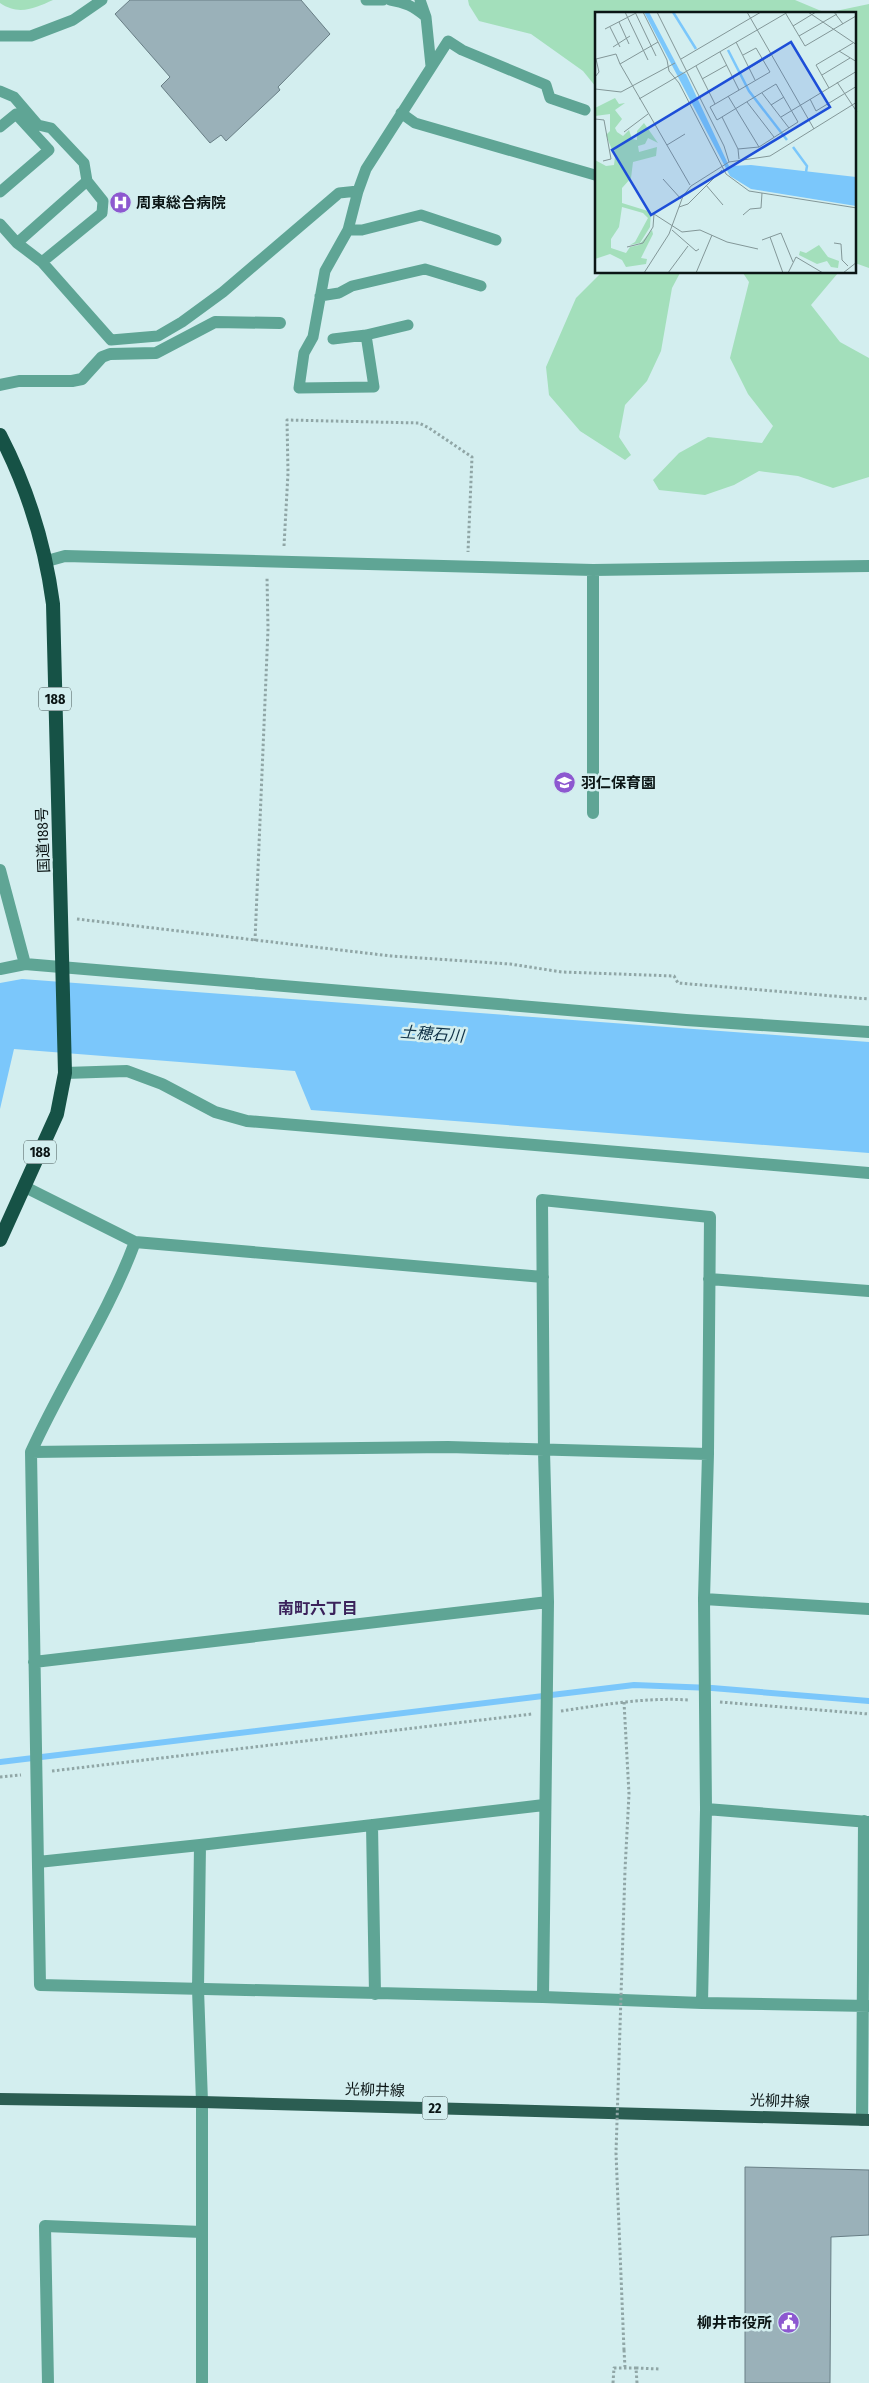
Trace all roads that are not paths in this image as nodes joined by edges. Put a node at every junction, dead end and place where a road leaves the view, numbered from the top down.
1 (102, 0) edge
2 (366, 0) edge
3 (383, 0) edge
4 (390, 0) edge
5 (420, 0) edge
6 (426, 18) junction
7 (0, 36) edge
8 (431, 66) junction
9 (0, 91) edge
10 (585, 110) dead end
11 (401, 113) junction
12 (0, 127) edge
13 (595, 175) dead end
14 (87, 181) junction
15 (358, 191) junction
16 (0, 192) edge
17 (0, 224) edge
18 (348, 230) junction
19 (496, 240) dead end
20 (17, 243) junction
21 (42, 262) junction
22 (481, 286) dead end
23 (320, 296) junction
24 (280, 323) dead end
25 (408, 325) dead end
26 (366, 335) junction
27 (333, 339) dead end
28 (0, 385) edge
29 (0, 435) edge
30 (47, 561) junction
31 (869, 566) edge
32 (593, 570) junction
33 (593, 813) dead end
34 (0, 870) edge
35 (24, 964) junction
36 (0, 969) edge
37 (63, 970) junction
38 (869, 1032) edge
39 (65, 1067) junction
40 (869, 1173) edge
41 (25, 1188) junction
42 (0, 1240) edge
43 (135, 1242) junction
44 (544, 1277) junction
45 (709, 1279) junction
46 (869, 1291) edge
47 (544, 1451) junction
48 (32, 1452) junction
49 (708, 1454) junction
50 (704, 1599) junction
51 (548, 1602) junction
52 (869, 1609) edge
53 (34, 1662) junction
54 (544, 1805) junction
55 (706, 1809) junction
56 (866, 1821) edge
57 (372, 1825) junction
58 (200, 1846) junction
59 (38, 1862) junction
60 (198, 1988) junction
61 (375, 1994) junction
62 (543, 1997) junction
63 (702, 2003) junction
64 (866, 2006) edge
65 (0, 2099) edge
66 (202, 2102) junction
67 (866, 2120) edge
68 (202, 2232) junction
69 (48, 2383) edge
70 (202, 2383) edge

1 - 7 lane
2 - 3 lane
4 - 6 lane
5 - 6 lane
6 - 8 lane
8 - 10 lane
8 - 11 lane
9 - 14 lane
11 - 13 lane
11 - 15 lane
12 - 16 lane
14 - 20 lane
14 - 21 lane
15 - 18 lane
15 - 21 lane
17 - 20 lane
18 - 19 lane
18 - 23 lane
20 - 21 lane
22 - 23 lane
23 - 26 lane
24 - 28 street
25 - 26 lane
26 - 27 lane
29 - 30 highway, 国道188号 / 188
30 - 32 street
30 - 37 highway, 国道188号 / 188
31 - 32 street
32 - 33 street
34 - 35 street
35 - 36 street
35 - 37 street
37 - 38 street
37 - 39 highway, 国道188号 / 188
39 - 40 street
39 - 41 highway, 国道188号 / 188
41 - 42 highway, 国道188号 / 188
41 - 43 street
43 - 44 street
43 - 48 street
44 - 45 street
44 - 47 street
45 - 46 street
45 - 49 street
47 - 48 street
47 - 49 street
47 - 51 street
48 - 53 street
49 - 50 street
50 - 52 street
50 - 55 street
51 - 53 street
51 - 54 street
53 - 59 street
54 - 57 street
54 - 62 street
55 - 56 street
55 - 63 street
56 - 64 street
57 - 58 street
57 - 61 street
58 - 59 street
58 - 60 street
59 - 60 street
60 - 61 street
60 - 66 street
61 - 62 street
62 - 63 street
63 - 64 street
64 - 67 street
65 - 66 main road, 光柳井線 / 22
66 - 67 main road, 光柳井線 / 22
66 - 68 street
68 - 69 street
68 - 70 street

